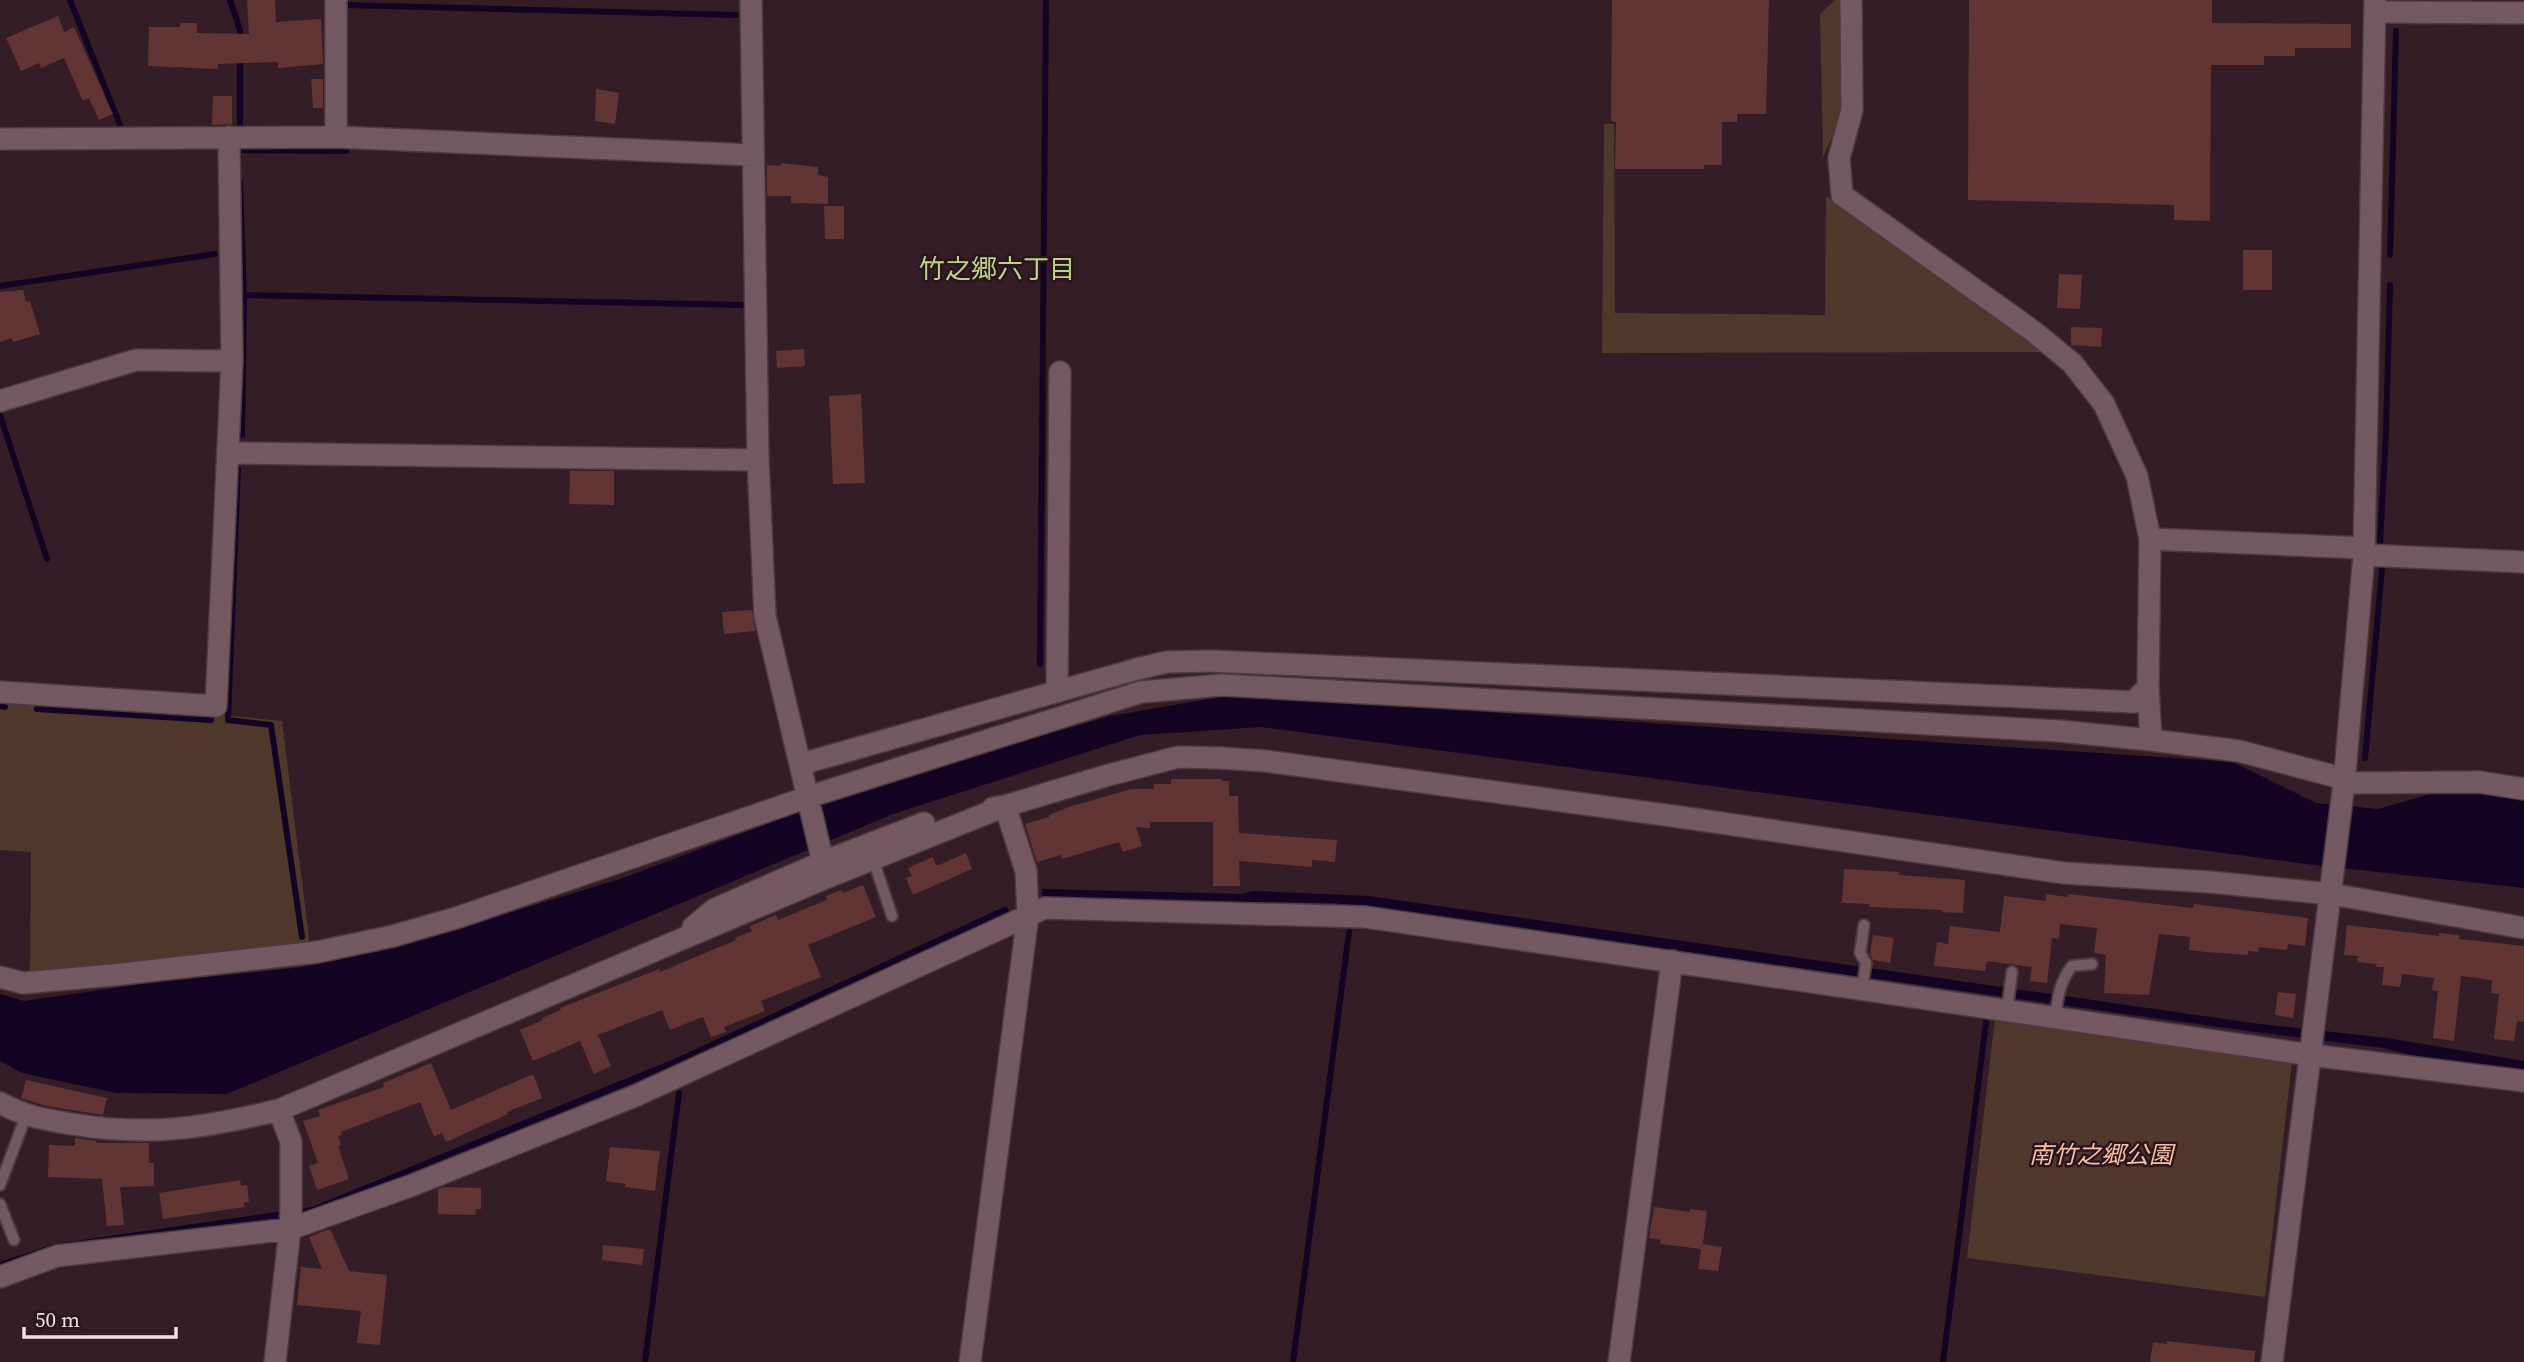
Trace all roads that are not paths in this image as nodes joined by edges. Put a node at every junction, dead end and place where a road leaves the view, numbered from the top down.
1 (336, 0) edge
2 (751, 0) edge
3 (1851, 0) edge
4 (2375, 6) edge
5 (2524, 13) edge
6 (229, 137) junction
7 (336, 137) junction
8 (0, 139) edge
9 (753, 155) junction
10 (232, 361) junction
11 (1060, 372) dead end
12 (0, 401) edge
13 (229, 453) junction
14 (758, 460) junction
15 (2150, 539) junction
16 (2364, 551) junction
17 (2524, 562) edge
18 (2148, 687) junction
19 (0, 691) edge
20 (1057, 692) junction
21 (2151, 740) junction
22 (801, 764) junction
23 (2344, 786) junction
24 (2524, 789) edge
25 (808, 797) junction
26 (1005, 806) junction
27 (822, 858) junction
28 (873, 859) junction
29 (2332, 885) junction
30 (1028, 915) junction
31 (892, 916) dead end
32 (1864, 925) dead end
33 (2524, 928) edge
34 (674, 943) junction
35 (1672, 961) junction
36 (2092, 964) dead end
37 (2012, 972) dead end
38 (0, 977) edge
39 (1862, 986) junction
40 (2008, 1006) junction
41 (2055, 1014) junction
42 (2312, 1049) junction
43 (2524, 1082) edge
44 (0, 1103) edge
45 (279, 1110) junction
46 (26, 1116) junction
47 (0, 1185) edge
48 (0, 1205) edge
49 (290, 1219) junction
50 (14, 1240) dead end
51 (0, 1277) edge
52 (275, 1362) edge
53 (970, 1362) edge
54 (1619, 1362) edge
55 (2272, 1362) edge

1 - 7 street
2 - 9 street
3 - 15 street
4 - 5 street
4 - 16 street
6 - 7 street
6 - 8 street
6 - 10 street
7 - 9 street
9 - 14 street
10 - 12 street
10 - 13 street
11 - 20 street
13 - 14 street
13 - 19 street
14 - 22 street
15 - 16 street
15 - 18 street
16 - 17 street
16 - 23 street
18 - 20 street
18 - 21 street
20 - 22 street
21 - 23 street
21 - 25 street
22 - 25 street
23 - 24 street
23 - 29 street
25 - 27 street
25 - 38 street
26 - 27 street
26 - 28 street
26 - 29 street
26 - 30 street
27 - 34 street
28 - 31 lane
28 - 34 street
29 - 33 street
29 - 42 street
30 - 35 street
30 - 49 street
30 - 53 street
32 - 39 lane
34 - 45 street
35 - 39 street
35 - 54 street
36 - 41 lane
37 - 40 lane
39 - 40 street
40 - 41 street
41 - 42 street
42 - 43 street
42 - 55 street
44 - 46 street
45 - 46 street
45 - 49 street
46 - 47 lane
48 - 50 lane
49 - 51 street
49 - 52 street

